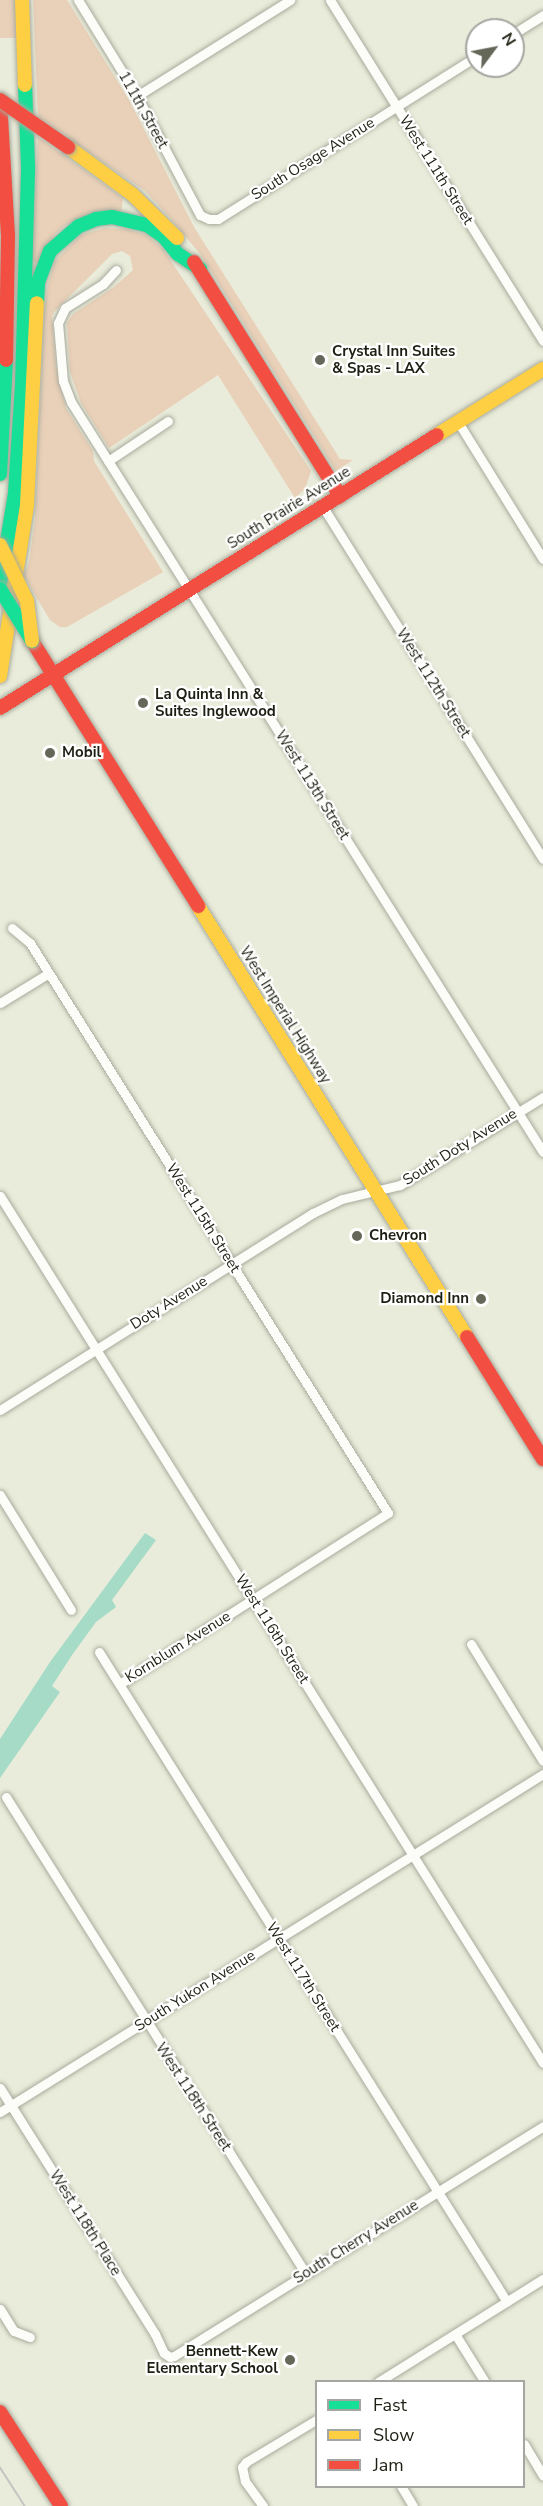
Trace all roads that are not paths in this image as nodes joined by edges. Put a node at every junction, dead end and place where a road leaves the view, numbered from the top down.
1 (22, 0) edge
2 (78, 0) edge
3 (290, 0) edge
4 (330, 0) edge
5 (543, 15) edge
6 (525, 26) edge
7 (465, 64) edge
8 (137, 96) junction
9 (0, 100) edge
10 (397, 107) junction
11 (209, 219) joint
12 (200, 269) junction
13 (116, 270) dead end
14 (543, 340) edge
15 (543, 369) edge
16 (168, 421) dead end
17 (458, 422) junction
18 (108, 461) junction
19 (0, 474) edge
20 (340, 496) junction
21 (322, 507) junction
22 (0, 545) edge
23 (543, 559) edge
24 (0, 584) edge
25 (0, 589) edge
26 (189, 590) junction
27 (32, 641) junction
28 (0, 675) edge
29 (53, 675) junction
30 (6, 705) edge
31 (543, 859) edge
32 (12, 928) dead end
33 (49, 973) junction
34 (0, 1003) edge
35 (543, 1096) edge
36 (518, 1112) junction
37 (543, 1152) edge
38 (375, 1190) junction
39 (0, 1196) edge
40 (232, 1263) junction
41 (96, 1350) junction
42 (0, 1410) edge
43 (543, 1459) edge
44 (0, 1495) edge
45 (388, 1513) joint
46 (254, 1599) junction
47 (71, 1610) dead end
48 (471, 1644) dead end
49 (99, 1652) dead end
50 (120, 1684) junction
51 (543, 1761) edge
52 (543, 1774) edge
53 (6, 1797) dead end
54 (414, 1855) junction
55 (279, 1939) junction
56 (145, 2023) junction
57 (543, 2063) edge
58 (0, 2088) edge
59 (11, 2106) junction
60 (0, 2112) edge
61 (543, 2126) edge
62 (437, 2192) junction
63 (306, 2274) junction
64 (543, 2279) edge
65 (507, 2302) junction
66 (0, 2309) edge
67 (455, 2334) junction
68 (30, 2337) dead end
69 (170, 2357) joint
70 (381, 2380) edge
71 (484, 2380) edge
72 (0, 2412) edge
73 (315, 2421) edge
74 (525, 2446) edge
75 (543, 2476) edge
76 (401, 2488) edge
77 (61, 2506) edge
78 (263, 2506) edge
79 (412, 2506) edge

1 - 24 main road
2 - 8 street, 111th Street
3 - 8 street
4 - 10 street, West 111th Street
5 - 6 street
7 - 10 street, South Osage Avenue
8 - 11 street, 111th Street
9 - 12 main road, bridge
9 - 19 main road
10 - 11 street, South Osage Avenue
10 - 14 street, West 111th Street
12 - 20 main road
12 - 28 main road
13 - 18 street, West 113th Street
15 - 17 main road, South Prairie Avenue
16 - 18 street
17 - 20 main road, South Prairie Avenue
17 - 23 street
18 - 26 street, West 113th Street
20 - 21 main road, South Prairie Avenue
21 - 26 main road, South Prairie Avenue
21 - 31 street, West 112th Street
22 - 27 main road, bridge
25 - 27 main road, West Imperial Highway, bridge
26 - 29 main road, South Prairie Avenue
26 - 36 street, West 113th Street
27 - 29 main road, West Imperial Highway
29 - 30 main road, South Prairie Avenue
29 - 38 main road, West Imperial Highway
32 - 33 street, West 115th Street
33 - 34 street
33 - 40 street, West 115th Street
35 - 36 street, South Doty Avenue
36 - 37 street, West 113th Street
36 - 38 street, South Doty Avenue
38 - 40 street, Doty Avenue
38 - 43 main road, West Imperial Highway
39 - 41 street, West 116th Street
40 - 41 street, Doty Avenue
40 - 45 street, West 115th Street
41 - 42 street, Doty Avenue
41 - 46 street, West 116th Street
44 - 47 street
45 - 46 street, Kornblum Avenue
46 - 50 street, Kornblum Avenue
46 - 54 street, West 116th Street
48 - 51 street
49 - 50 street, West 117th Street
50 - 55 street, West 117th Street
52 - 54 street, South Yukon Avenue
53 - 56 street, West 118th Street
54 - 55 street, South Yukon Avenue
54 - 57 street, West 116th Street
55 - 56 street, South Yukon Avenue
55 - 62 street, West 117th Street
56 - 59 street, South Yukon Avenue
56 - 63 street, West 118th Street
58 - 59 street, West 118th Place
59 - 60 street, South Yukon Avenue
59 - 69 street, West 118th Place
61 - 62 street, South Cherry Avenue
62 - 63 street, South Cherry Avenue
62 - 65 street, West 117th Street
63 - 69 street, South Cherry Avenue
64 - 65 street
65 - 67 street
66 - 68 street
67 - 70 street
67 - 71 street
72 - 77 main road
73 - 78 street
74 - 75 street
76 - 79 street

